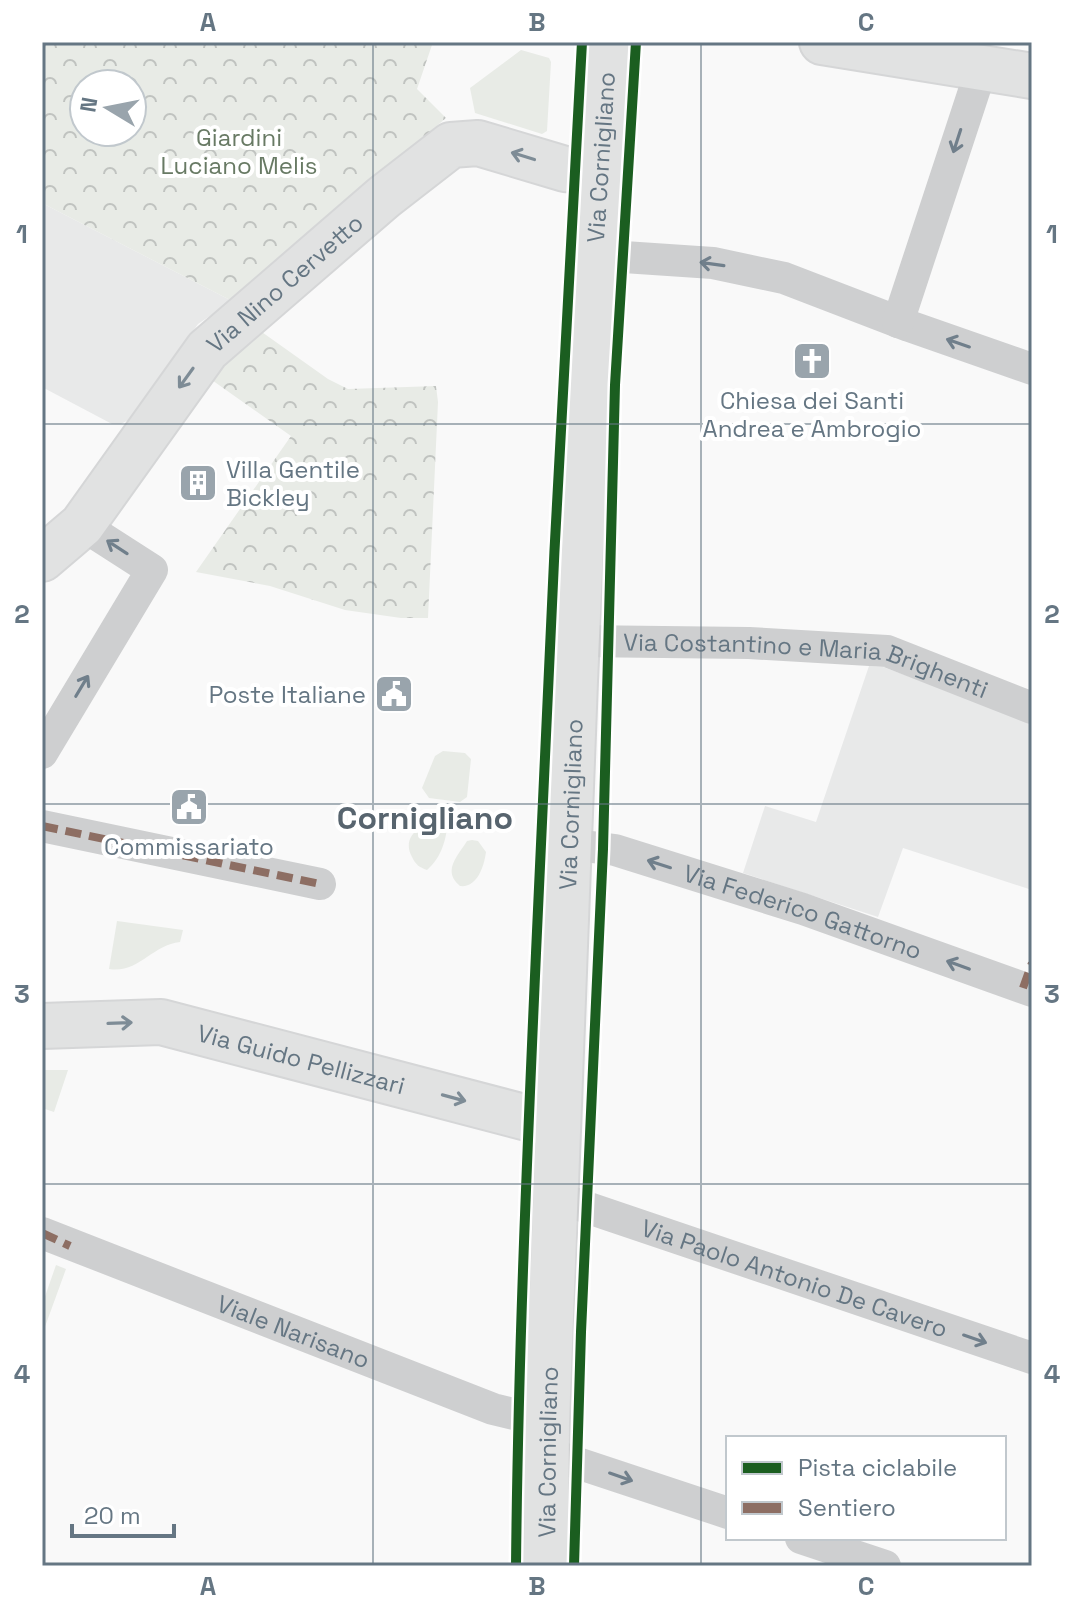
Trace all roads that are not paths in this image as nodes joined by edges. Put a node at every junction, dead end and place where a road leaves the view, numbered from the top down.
1 (608, 42) edge
2 (822, 42) edge
3 (982, 67) junction
4 (1032, 76) edge
5 (599, 172) junction
6 (594, 255) junction
7 (898, 322) junction
8 (1032, 369) edge
9 (82, 525) junction
10 (42, 559) edge
11 (577, 641) junction
12 (1032, 708) edge
13 (42, 753) edge
14 (42, 826) edge
15 (569, 844) junction
16 (320, 884) dead end
17 (1029, 980) edge
18 (42, 1026) edge
19 (558, 1126) junction
20 (556, 1197) junction
21 (56, 1239) edge
22 (1032, 1358) edge
23 (547, 1438) junction
24 (726, 1512) edge
25 (807, 1540) edge
26 (546, 1566) edge
27 (885, 1566) edge

1 - 5 main road, Via Cornigliano
2 - 3 main road
3 - 4 main road
3 -> 7 street
5 - 6 main road, Via Cornigliano
5 -> 9 main road, Via Nino Cervetto
7 -> 6 street
6 - 11 main road, Via Cornigliano
8 -> 7 street
9 - 10 main road, Via Nino Cervetto
13 -> 9 street
11 - 12 street, Via Costantino e Maria Brighenti
11 - 15 main road, Via Cornigliano
14 - 16 street
17 -> 15 street, Via Federico Gattorno
15 - 19 main road, Via Cornigliano
18 -> 19 main road, Via Guido Pellizzari
19 - 20 main road, Via Cornigliano
20 -> 22 street, Via Paolo Antonio De Cavero
20 - 23 main road, Via Cornigliano
21 - 23 street, Viale Narisano
23 -> 24 street, Viale Narisano
23 - 26 main road, Via Cornigliano
25 - 27 street

